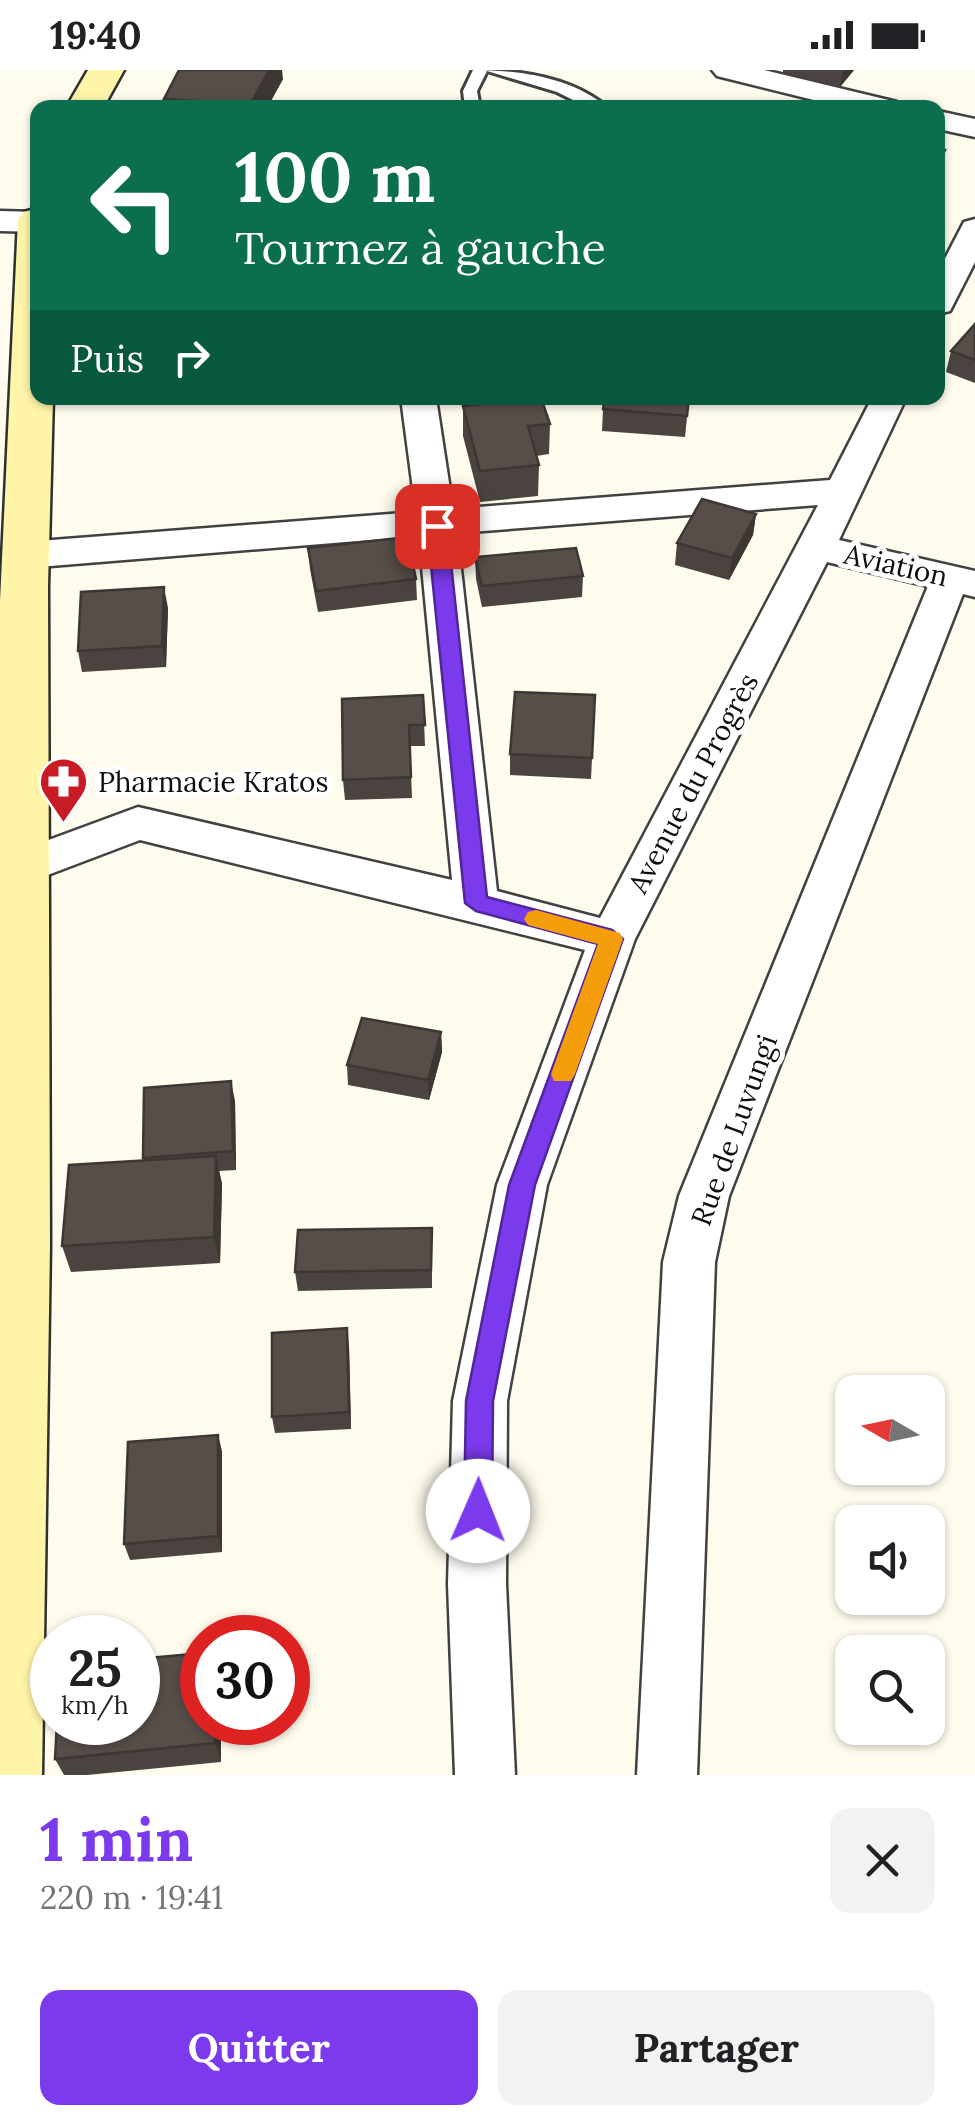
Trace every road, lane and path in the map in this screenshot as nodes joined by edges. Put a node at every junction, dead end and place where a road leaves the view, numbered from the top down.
1 (106, 70) edge
2 (480, 70) edge
3 (494, 70) edge
4 (727, 70) edge
5 (89, 100) edge
6 (472, 100) edge
7 (588, 100) edge
8 (853, 100) edge
9 (945, 122) edge
10 (975, 128) edge
11 (0, 221) edge
12 (30, 221) edge
13 (975, 229) edge
14 (945, 282) edge
15 (30, 345) edge
16 (419, 405) edge
17 (886, 405) edge
18 (844, 491) junction
19 (437, 526) junction
20 (816, 547) junction
21 (17, 576) edge
22 (963, 581) edge
23 (12, 868) edge
24 (476, 903) junction
25 (612, 939) junction
26 (5, 1775) edge
27 (485, 1775) edge
28 (667, 1775) edge

1 - 5 main road
2 - 6 lane
3 - 7 lane
4 - 8 street
9 - 10 street
11 - 12 street
13 - 14 street
15 - 21 main road
16 - 19 street
17 - 18 street, Avenue du Progrès
18 - 19 street
18 - 20 street, Avenue du Progrès
19 - 21 street
19 - 24 street
20 - 22 street, Aviation
20 - 25 street, Avenue du Progrès
21 - 23 main road
22 - 28 street, Rue de Luvungi
23 - 24 street
23 - 26 main road
24 - 25 street
25 - 27 street, Avenue du Progrès

